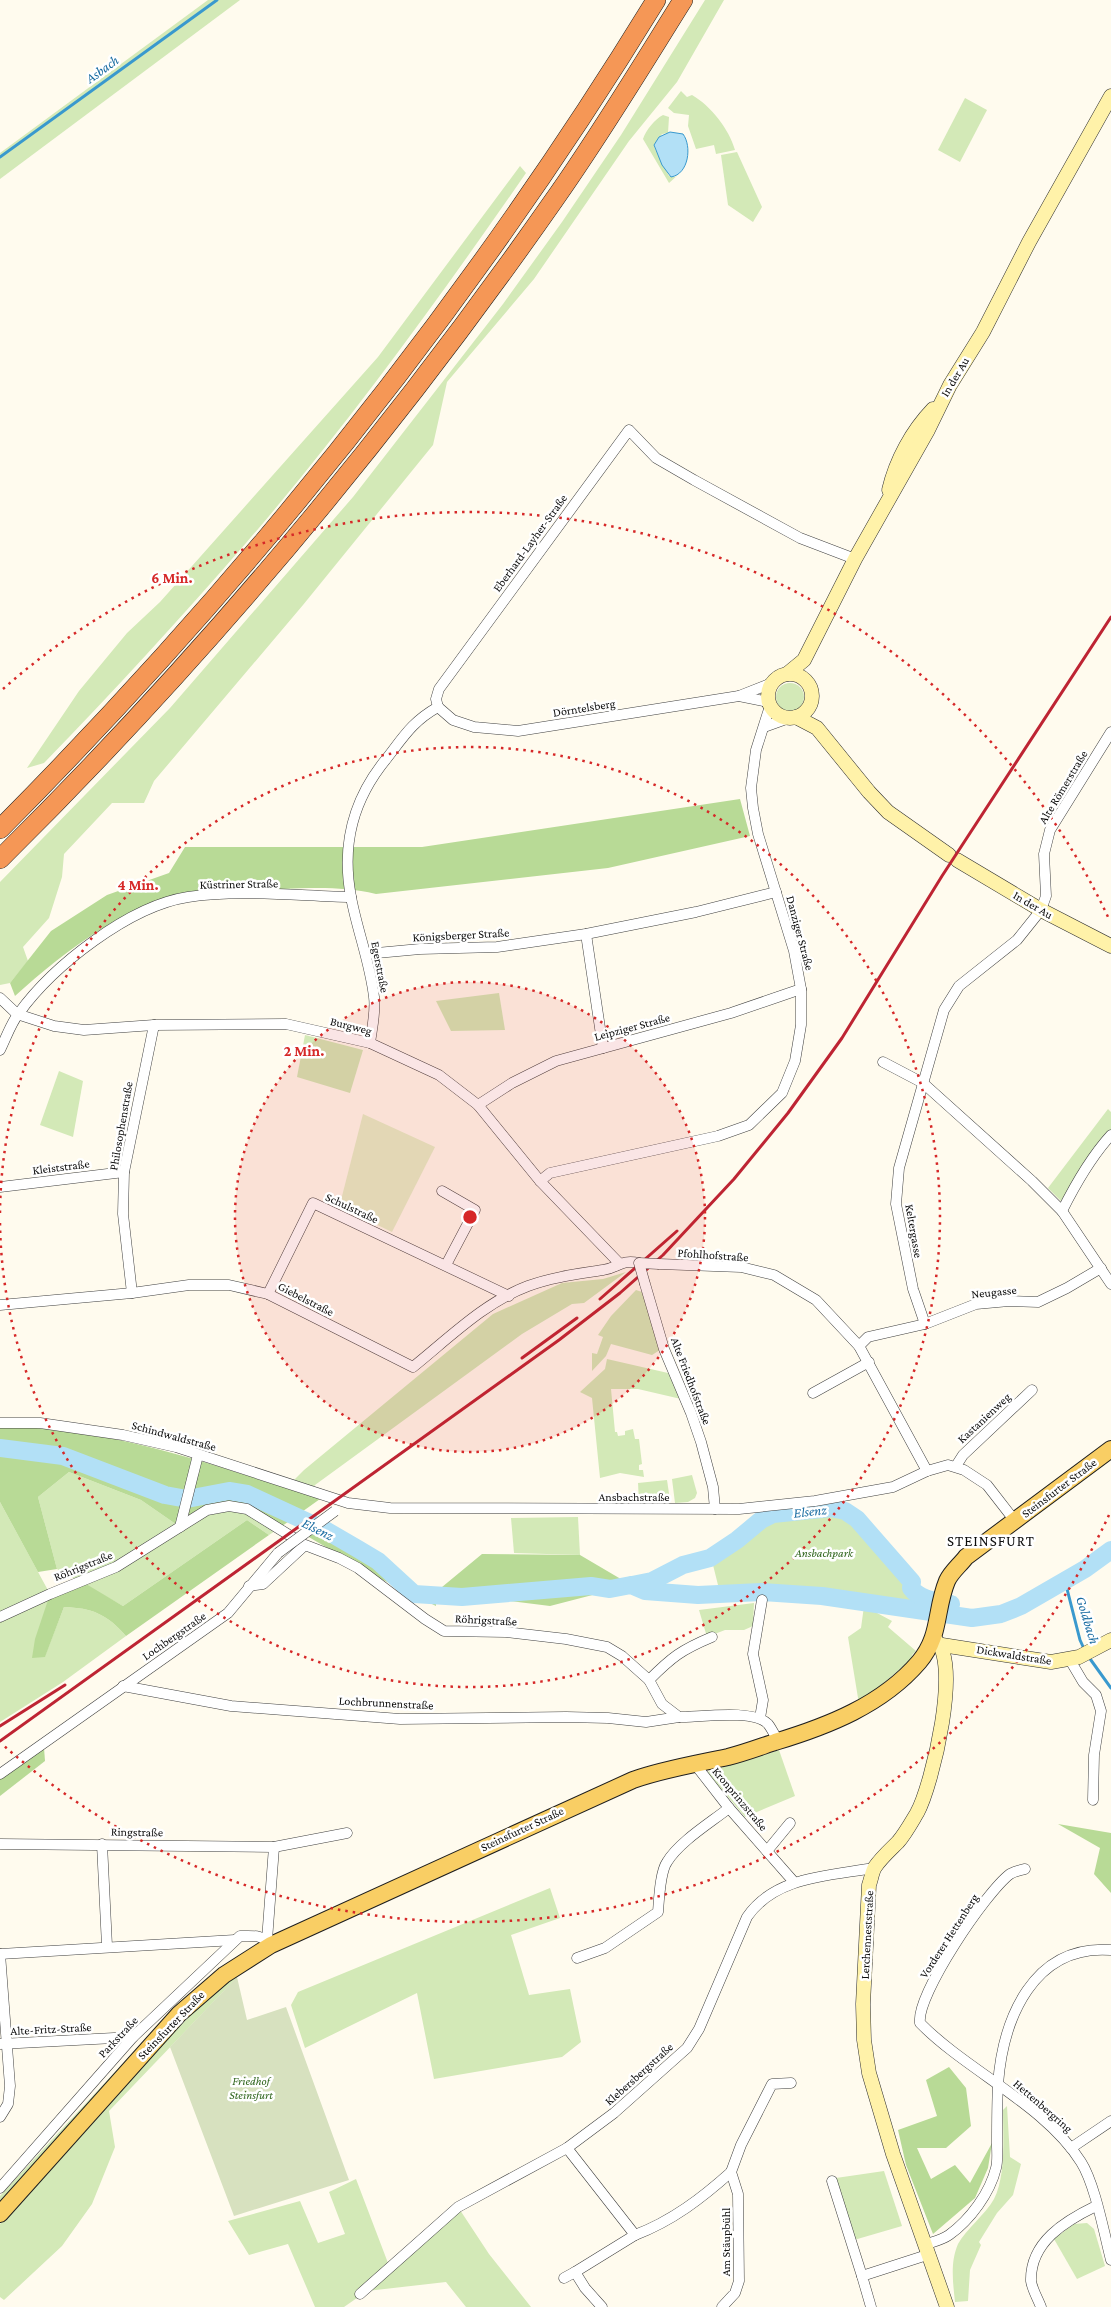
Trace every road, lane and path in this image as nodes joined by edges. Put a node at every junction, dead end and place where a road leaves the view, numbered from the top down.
1 (656, 0) edge
2 (683, 0) edge
3 (1111, 96) edge
4 (855, 559) junction
5 (804, 660) junction
6 (787, 674) junction
7 (804, 678) junction
8 (772, 683) junction
9 (739, 696) junction
10 (812, 702) junction
11 (769, 704) junction
12 (438, 707) junction
13 (792, 718) junction
14 (764, 727) junction
15 (1111, 732) edge
16 (840, 757) junction
17 (0, 829) edge
18 (0, 859) edge
19 (776, 892) junction
20 (351, 897) junction
21 (1041, 910) junction
22 (586, 934) junction
23 (1111, 946) edge
24 (366, 954) junction
25 (801, 989) junction
26 (0, 998) edge
27 (17, 1014) junction
28 (154, 1025) junction
29 (370, 1043) junction
30 (603, 1048) junction
31 (0, 1050) edge
32 (883, 1062) dead end
33 (923, 1083) junction
34 (478, 1105) junction
35 (1111, 1135) edge
36 (124, 1172) junction
37 (540, 1181) junction
38 (0, 1187) edge
39 (442, 1191) dead end
40 (1062, 1212) junction
41 (629, 1262) junction
42 (446, 1265) junction
43 (1101, 1268) junction
44 (1111, 1284) edge
45 (132, 1293) junction
46 (268, 1294) junction
47 (509, 1296) junction
48 (0, 1305) edge
49 (926, 1324) junction
50 (859, 1346) junction
51 (869, 1362) junction
52 (1032, 1390) dead end
53 (813, 1393) dead end
54 (0, 1423) edge
55 (1111, 1449) edge
56 (198, 1455) junction
57 (956, 1466) junction
58 (927, 1471) junction
59 (336, 1499) joint
60 (348, 1503) junction
61 (715, 1509) junction
62 (1015, 1521) junction
63 (180, 1527) junction
64 (305, 1545) junction
65 (249, 1586) junction
66 (762, 1600) dead end
67 (0, 1617) edge
68 (712, 1637) dead end
69 (1111, 1640) edge
70 (938, 1642) junction
71 (1080, 1656) junction
72 (650, 1680) junction
73 (123, 1686) junction
74 (679, 1717) junction
75 (760, 1718) junction
76 (778, 1741) junction
77 (694, 1763) junction
78 (0, 1774) edge
79 (1094, 1800) dead end
80 (729, 1808) junction
81 (790, 1823) dead end
82 (347, 1833) dead end
83 (0, 1844) edge
84 (102, 1844) junction
85 (274, 1847) junction
86 (767, 1851) junction
87 (874, 1868) junction
88 (1025, 1869) dead end
89 (794, 1882) junction
90 (235, 1940) junction
91 (269, 1942) junction
92 (107, 1946) junction
93 (1111, 1950) edge
94 (0, 1954) edge
95 (577, 1958) dead end
96 (133, 2038) junction
97 (4, 2044) edge
98 (791, 2083) dead end
99 (998, 2084) junction
100 (0, 2117) edge
101 (1111, 2121) edge
102 (567, 2148) junction
103 (1071, 2148) junction
104 (731, 2172) junction
105 (832, 2181) dead end
106 (0, 2188) edge
107 (1096, 2206) junction
108 (0, 2214) edge
109 (635, 2235) junction
110 (926, 2250) junction
111 (1111, 2260) edge
112 (575, 2272) junction
113 (862, 2276) junction
114 (564, 2278) dead end
115 (360, 2294) dead end
116 (602, 2307) edge
117 (722, 2307) edge
118 (871, 2307) edge
119 (947, 2307) edge
120 (1041, 2307) edge

1 - 17 highway
2 - 18 highway
3 - 4 street, In der Au
4 - 5 street, In der Au
4 - 12 street, Eberhard-Layher-Straße
5 - 6 street, In der Au
5 - 7 street, In der Au
6 - 7 street
6 - 8 street
7 - 10 street
8 - 9 street, Dörntelsberg
8 - 11 street
9 - 11 street, Dörntelsberg
9 - 12 street, Dörntelsberg
10 - 13 street
10 - 16 street, In der Au
11 - 13 street
11 - 14 street, Danziger Straße
12 - 20 street
13 - 14 street
13 - 16 street, In der Au
14 - 19 street, Danziger Straße
15 - 21 street, Alte Römerstraße
16 - 21 street, In der Au
19 - 22 street, Königsberger Straße
19 - 25 street, Danziger Straße
20 - 24 street, Egerstraße
20 - 27 street, Küstriner Straße
21 - 23 street, In der Au
21 - 33 street, Alte Römerstraße
22 - 24 street, Königsberger Straße
22 - 30 street
24 - 29 street, Egerstraße
25 - 30 street, Leipziger Straße
25 - 37 street, Danziger Straße
26 - 27 street, Burgweg
27 - 28 street, Burgweg
27 - 31 street, Küstriner Straße
28 - 29 street, Burgweg
28 - 36 street, Philosophenstraße
29 - 34 street, Burgweg
30 - 34 street, Leipziger Straße
32 - 33 street
33 - 40 street
33 - 49 street, Keltergasse
34 - 37 street, Burgweg
35 - 40 street
36 - 38 street, Kleiststraße
36 - 45 street, Philosophenstraße
37 - 41 street, Burgweg
39 - 42 street
40 - 43 street
41 - 47 street
41 - 50 street, Pfohlhofstraße, bridge
41 - 61 street, Alte Friedhofstraße, bridge
42 - 46 street, Schulstraße
42 - 47 street, Schulstraße
43 - 44 street
43 - 49 street, Neugasse
45 - 46 street, Giebelstraße
45 - 48 street, Giebelstraße
46 - 47 street, Giebelstraße
49 - 50 street, Neugasse
50 - 51 street, Pfohlhofstraße
51 - 53 street
51 - 58 street, Pfohlhofstraße
52 - 57 street, Kastanienweg
54 - 56 street, Schindwaldstraße
55 - 62 main road, Steinsfurter Straße
56 - 59 street, Schindwaldstraße
56 - 63 street
57 - 58 street
57 - 62 street
58 - 61 street, Ansbachstraße
59 - 60 street, Ansbachstraße
60 - 61 street, Ansbachstraße
60 - 65 street, Lochbergstraße, bridge
62 - 70 main road, Steinsfurter Straße
63 - 64 street, Röhrigstraße
63 - 67 street, Röhrigstraße
64 - 65 street
64 - 72 street, Röhrigstraße
65 - 73 street, Lochbergstraße
66 - 75 street
68 - 72 street
69 - 71 street, Dickwaldstraße
70 - 71 street, Dickwaldstraße
70 - 76 main road, Steinsfurter Straße
70 - 87 street, Lerchenneststraße
71 - 79 street
72 - 74 street, Röhrigstraße
73 - 74 street, Lochbrunnenstraße
73 - 78 street, Lochbergstraße
74 - 75 street
75 - 76 street
76 - 77 main road, Steinsfurter Straße
77 - 80 street, Kronprinzstraße
77 - 91 main road, Steinsfurter Straße
80 - 86 street, Kronprinzstraße
80 - 95 street
81 - 86 street, Kronprinzstraße
82 - 85 street, Ringstraße
83 - 84 street, Ringstraße
84 - 85 street, Ringstraße
84 - 92 street
85 - 91 street
86 - 89 street, Kronprinzstraße
87 - 89 street
87 - 110 street, Lerchenneststraße
88 - 99 street, Vorderer Hettenberg
89 - 102 street, Klebersbergstraße
90 - 91 street
90 - 92 street
90 - 96 street, Parkstraße
91 - 108 main road, Steinsfurter Straße
92 - 94 street
93 - 99 street, Hettenbergring
94 - 97 street
96 - 97 street, Alte-Fritz-Straße
96 - 106 street, Parkstraße
97 - 100 street
98 - 104 street, Am Stäupbühl
99 - 103 street, Hettenbergring
99 - 110 street, Hettenbergring
101 - 103 street, Hettenbergring
102 - 109 street
102 - 115 street, Klebersbergstraße
103 - 107 street, Hettenbergring
104 - 109 street, Am Stäupbühl
104 - 117 street, Am Stäupbühl
105 - 113 street
107 - 111 street, Hettenbergring
107 - 120 street
109 - 112 street, Am Stäupbühl
110 - 113 street, Hettenbergring
110 - 119 street, Lerchenneststraße
112 - 114 street, Am Stäupbühl
112 - 116 street
113 - 118 street

